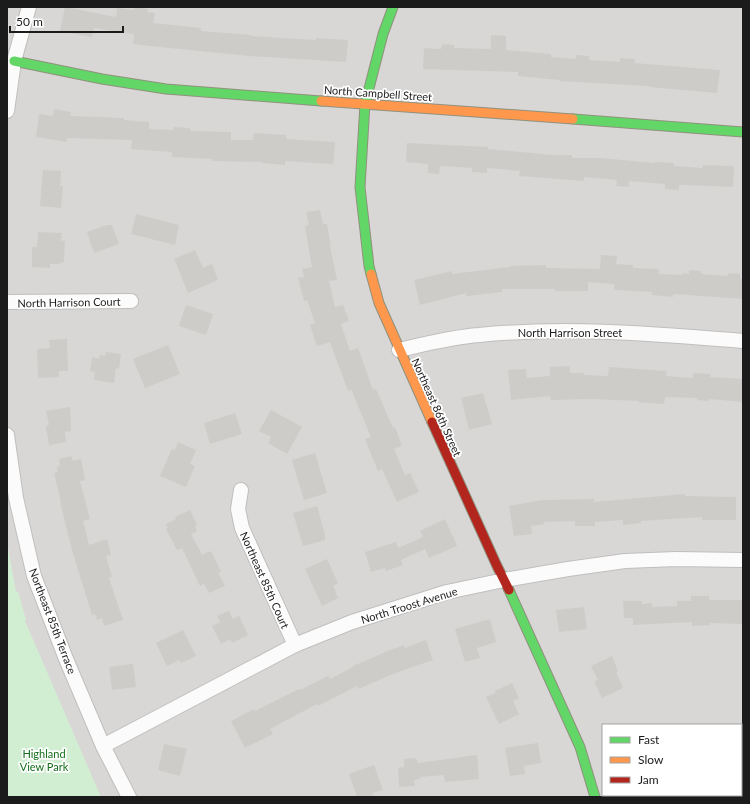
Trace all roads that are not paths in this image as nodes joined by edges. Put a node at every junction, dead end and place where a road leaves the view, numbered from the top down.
1 (29, 7) edge
2 (392, 7) edge
3 (14, 61) junction
4 (364, 104) junction
5 (7, 111) edge
6 (743, 132) edge
7 (131, 301) dead end
8 (7, 302) edge
9 (743, 341) edge
10 (399, 350) junction
11 (7, 435) edge
12 (241, 490) dead end
13 (743, 560) edge
14 (504, 580) junction
15 (295, 645) junction
16 (103, 746) junction
17 (129, 797) edge
18 (595, 797) edge

1 - 3 street
2 - 4 street, Northeast 86th Street
3 - 4 street, North Campbell Street
3 - 5 street
4 - 6 street, North Campbell Street
4 - 10 street, Northeast 86th Street
7 - 8 street, North Harrison Court
9 - 10 street, North Harrison Street
10 - 14 street, Northeast 86th Street
11 - 16 street, Northeast 85th Terrace
12 - 15 street, Northeast 85th Court
13 - 14 street, North Troost Avenue
14 - 15 street, North Troost Avenue
14 - 18 street, Northeast 86th Street
15 - 16 street, North Troost Avenue
16 - 17 street, Northeast 85th Terrace

